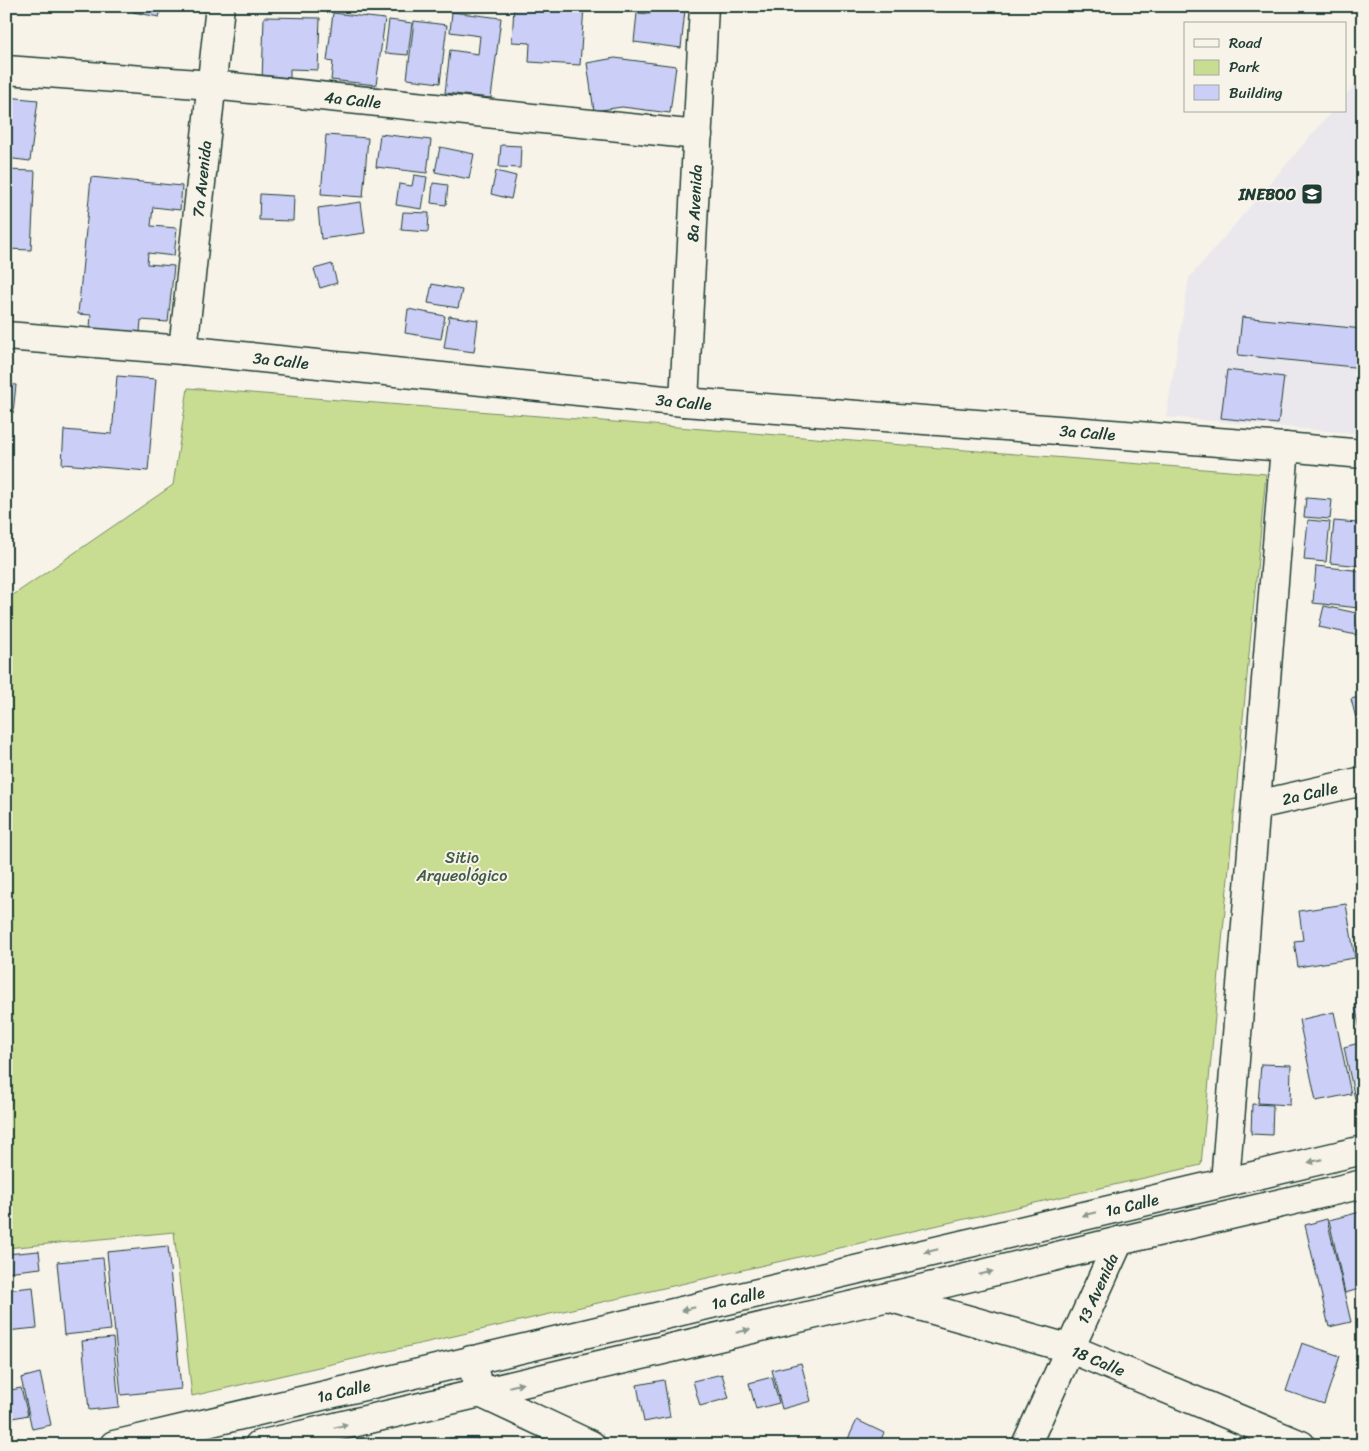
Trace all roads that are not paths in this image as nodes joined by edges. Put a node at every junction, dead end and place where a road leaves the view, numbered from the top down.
1 (220, 6) edge
2 (704, 6) edge
3 (6, 70) edge
4 (212, 85) junction
5 (698, 135) junction
6 (6, 336) edge
7 (183, 350) junction
8 (684, 402) junction
9 (1285, 447) junction
10 (1363, 454) edge
11 (1363, 781) edge
12 (1257, 805) junction
13 (1363, 1150) edge
14 (1224, 1182) junction
15 (1363, 1184) edge
16 (1119, 1240) junction
17 (888, 1297) junction
18 (1071, 1349) junction
19 (471, 1360) junction
20 (480, 1393) junction
21 (114, 1445) edge
22 (260, 1445) edge
23 (591, 1445) edge
24 (1026, 1445) edge
25 (1301, 1445) edge

1 - 4 street, 7a Avenida
2 - 5 street, 8a Avenida
3 - 4 street, 4a Calle
4 - 5 street, 4a Calle
4 - 7 street, 7a Avenida
5 - 8 street, 8a Avenida
6 - 7 street, 3a Calle
7 - 8 street, 3a Calle
8 - 9 street, 3a Calle
9 - 10 street, 3a Calle
9 - 12 street
11 - 12 street, 2a Calle
12 - 14 street
13 -> 14 street, 1a Calle
14 -> 19 street, 1a Calle
15 - 16 street, 1a Calle
17 -> 16 street, 1a Calle
16 - 18 street, 13 Avenida
17 - 18 street, 18 Calle
20 -> 17 street, 1a Calle
18 - 24 street, 13 Avenida
18 - 25 street, 18 Calle
19 - 20 street
19 - 21 street, 1a Calle
22 -> 20 street, 1a Calle
20 - 23 street

